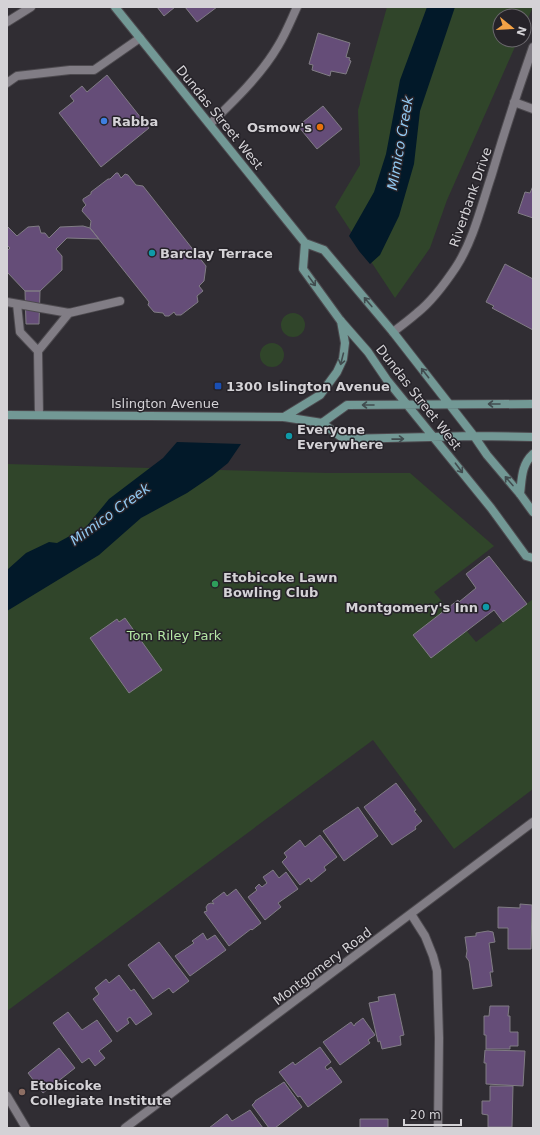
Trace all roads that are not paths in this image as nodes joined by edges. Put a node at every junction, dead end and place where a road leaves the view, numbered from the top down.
1 (31, 7) edge
2 (115, 7) edge
3 (297, 7) edge
4 (7, 22) edge
5 (140, 38) junction
6 (533, 47) edge
7 (7, 83) edge
8 (514, 102) junction
9 (533, 109) edge
10 (210, 124) junction
11 (306, 243) junction
12 (120, 301) dead end
13 (7, 302) edge
14 (17, 304) junction
15 (69, 313) junction
16 (340, 320) junction
17 (393, 332) junction
18 (38, 351) junction
19 (407, 404) junction
20 (449, 404) junction
21 (533, 404) edge
22 (7, 415) edge
23 (39, 415) junction
24 (284, 417) junction
25 (322, 423) junction
26 (474, 436) junction
27 (533, 436) edge
28 (435, 438) junction
29 (533, 454) edge
30 (520, 494) junction
31 (533, 512) edge
32 (533, 558) edge
33 (533, 822) edge
34 (411, 914) junction
35 (7, 1096) edge
36 (26, 1128) edge
37 (126, 1128) edge
38 (438, 1128) edge

1 - 4 street
2 - 5 main road, Dundas Street West
3 - 10 street
5 - 7 street
5 - 10 main road, Dundas Street West
6 - 8 street, Riverbank Drive
8 - 9 street
8 - 17 street, Riverbank Drive
10 - 11 main road, Dundas Street West
11 -> 16 main road, Dundas Street West
17 -> 11 main road, Dundas Street West
12 - 15 street
13 - 14 street
14 - 15 street
14 - 18 street
15 - 18 street
16 - 19 main road, Dundas Street West
16 -> 24 main road
20 -> 17 main road, Dundas Street West
18 - 23 street
19 - 20 main road
19 -> 25 main road
19 - 28 main road, Dundas Street West
21 -> 20 main road
20 - 26 main road, Dundas Street West
22 - 23 main road, Islington Avenue
23 - 24 main road, Islington Avenue
24 - 25 main road, Islington Avenue
25 -> 28 main road, Islington Avenue
26 - 27 main road, Islington Avenue
26 - 28 main road, Islington Avenue
30 -> 26 main road, Dundas Street West
28 -> 32 main road, Dundas Street West
29 - 30 main road
30 - 31 main road, Dundas Street West
33 - 34 street, Montgomery Road
34 - 37 street, Montgomery Road
34 - 38 street
35 - 36 street

